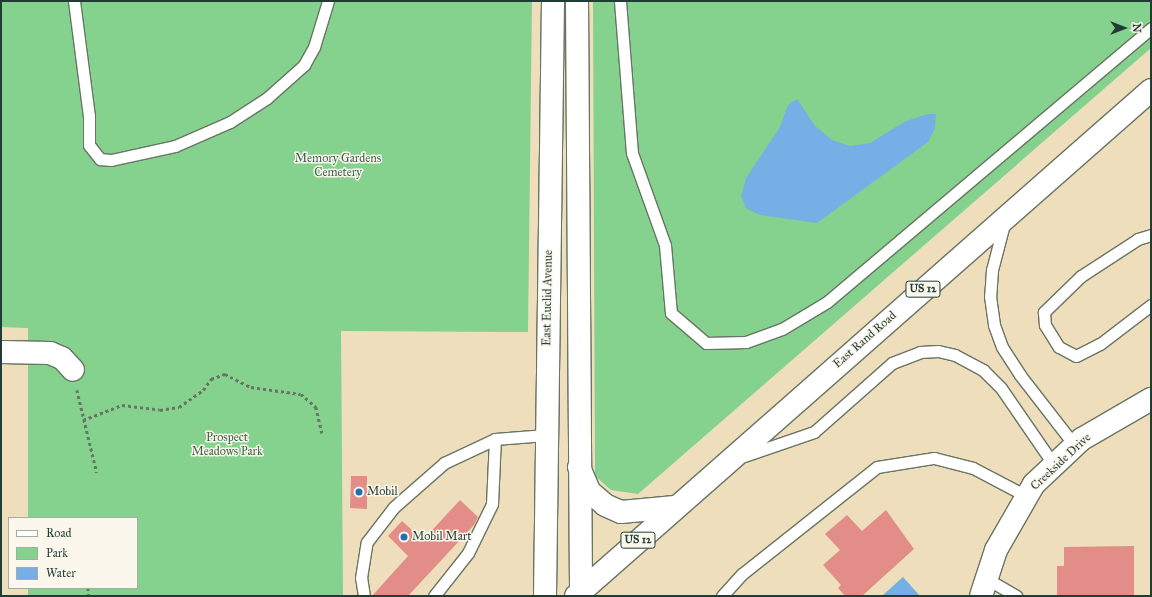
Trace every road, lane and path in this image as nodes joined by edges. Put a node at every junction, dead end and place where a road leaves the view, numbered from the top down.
1 (74, 1) edge
2 (328, 1) edge
3 (553, 1) edge
4 (577, 1) edge
5 (620, 1) edge
6 (1151, 28) edge
7 (1151, 90) edge
8 (1006, 217) junction
9 (1151, 235) edge
10 (1151, 305) edge
11 (1, 352) edge
12 (73, 370) joint
13 (1151, 399) edge
14 (83, 420) junction
15 (322, 433) dead end
16 (546, 435) junction
17 (495, 439) junction
18 (1075, 446) junction
19 (726, 462) junction
20 (1054, 465) junction
21 (579, 467) junction
22 (96, 474) dead end
23 (1026, 496) junction
24 (675, 507) junction
25 (984, 587) edge
26 (579, 594) edge
27 (364, 596) edge
28 (434, 596) edge
29 (545, 596) edge
30 (722, 596) edge
31 (1017, 596) edge

1 - 2 lane
3 - 16 main road, East Euclid Avenue
4 - 21 main road
5 - 6 lane
7 - 8 main road, East Rand Road / US 12
8 - 18 lane
8 - 19 main road, East Rand Road / US 12
9 - 10 lane
11 - 12 main road
12 - 14 path
13 - 18 main road, Creekside Drive
14 - 15 path
14 - 22 path
16 - 17 lane
16 - 29 main road, East Euclid Avenue
17 - 27 lane
17 - 28 lane
18 - 20 main road, Creekside Drive
19 - 20 lane
19 - 24 main road, East Rand Road / US 12
20 - 23 main road, Creekside Drive
21 - 24 main road
21 - 26 main road
23 - 25 main road, Creekside Drive
23 - 30 lane
24 - 26 main road, East Rand Road / US 12
25 - 31 lane

